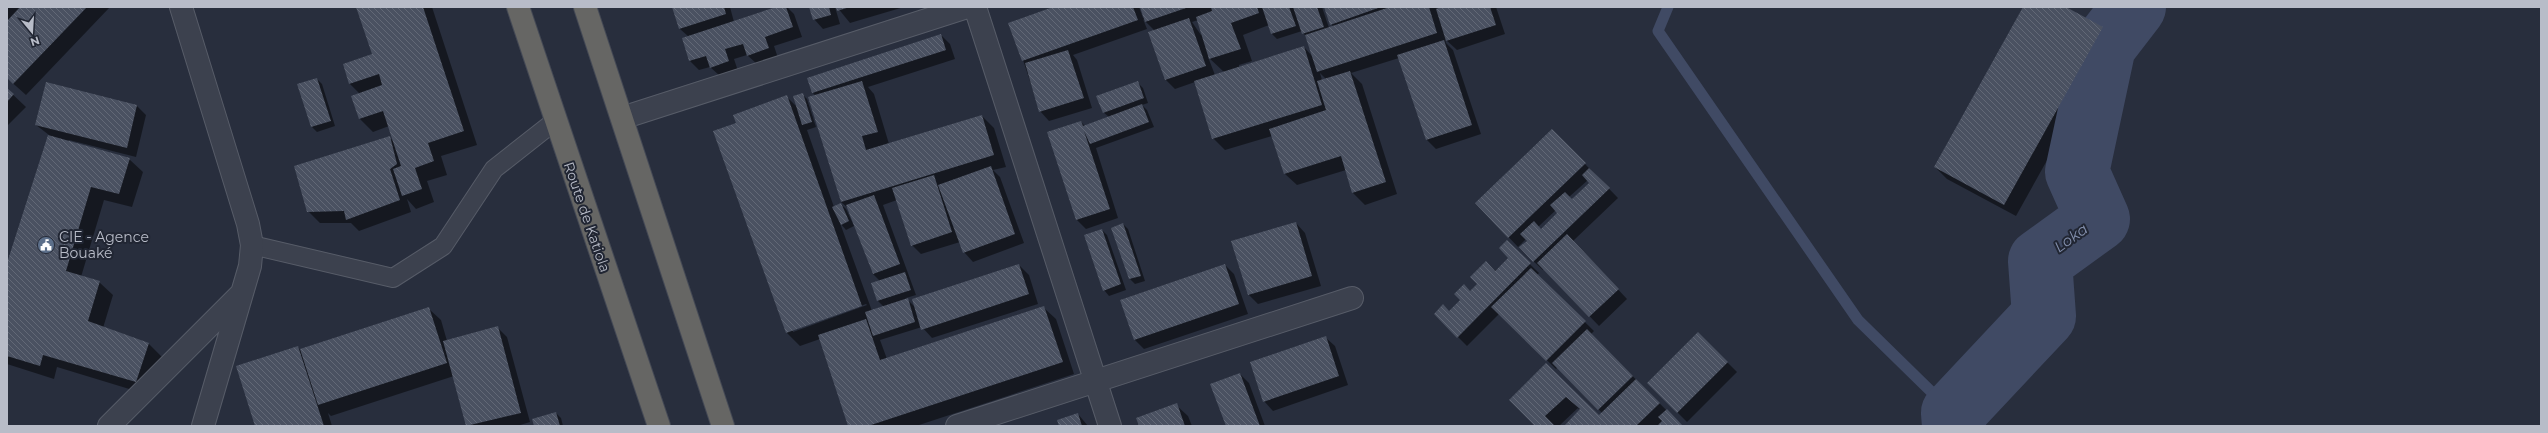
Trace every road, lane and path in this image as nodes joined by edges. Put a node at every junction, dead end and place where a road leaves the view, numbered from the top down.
1 (181, 7) edge
2 (518, 7) edge
3 (585, 7) edge
4 (967, 7) edge
5 (975, 7) edge
6 (622, 118) junction
7 (555, 121) junction
8 (252, 245) junction
9 (244, 291) junction
10 (1352, 298) dead end
11 (1096, 381) junction
12 (110, 426) edge
13 (203, 426) edge
14 (659, 426) edge
15 (723, 426) edge
16 (957, 426) edge
17 (1110, 426) edge

1 - 8 street
2 - 7 highway, Route de Katiola
3 - 6 highway
4 - 6 street
5 - 11 street
6 - 15 highway
7 - 8 lane
7 - 14 highway, Route de Katiola
8 - 9 street
9 - 12 street
9 - 13 street
10 - 11 street
11 - 16 street
11 - 17 street

